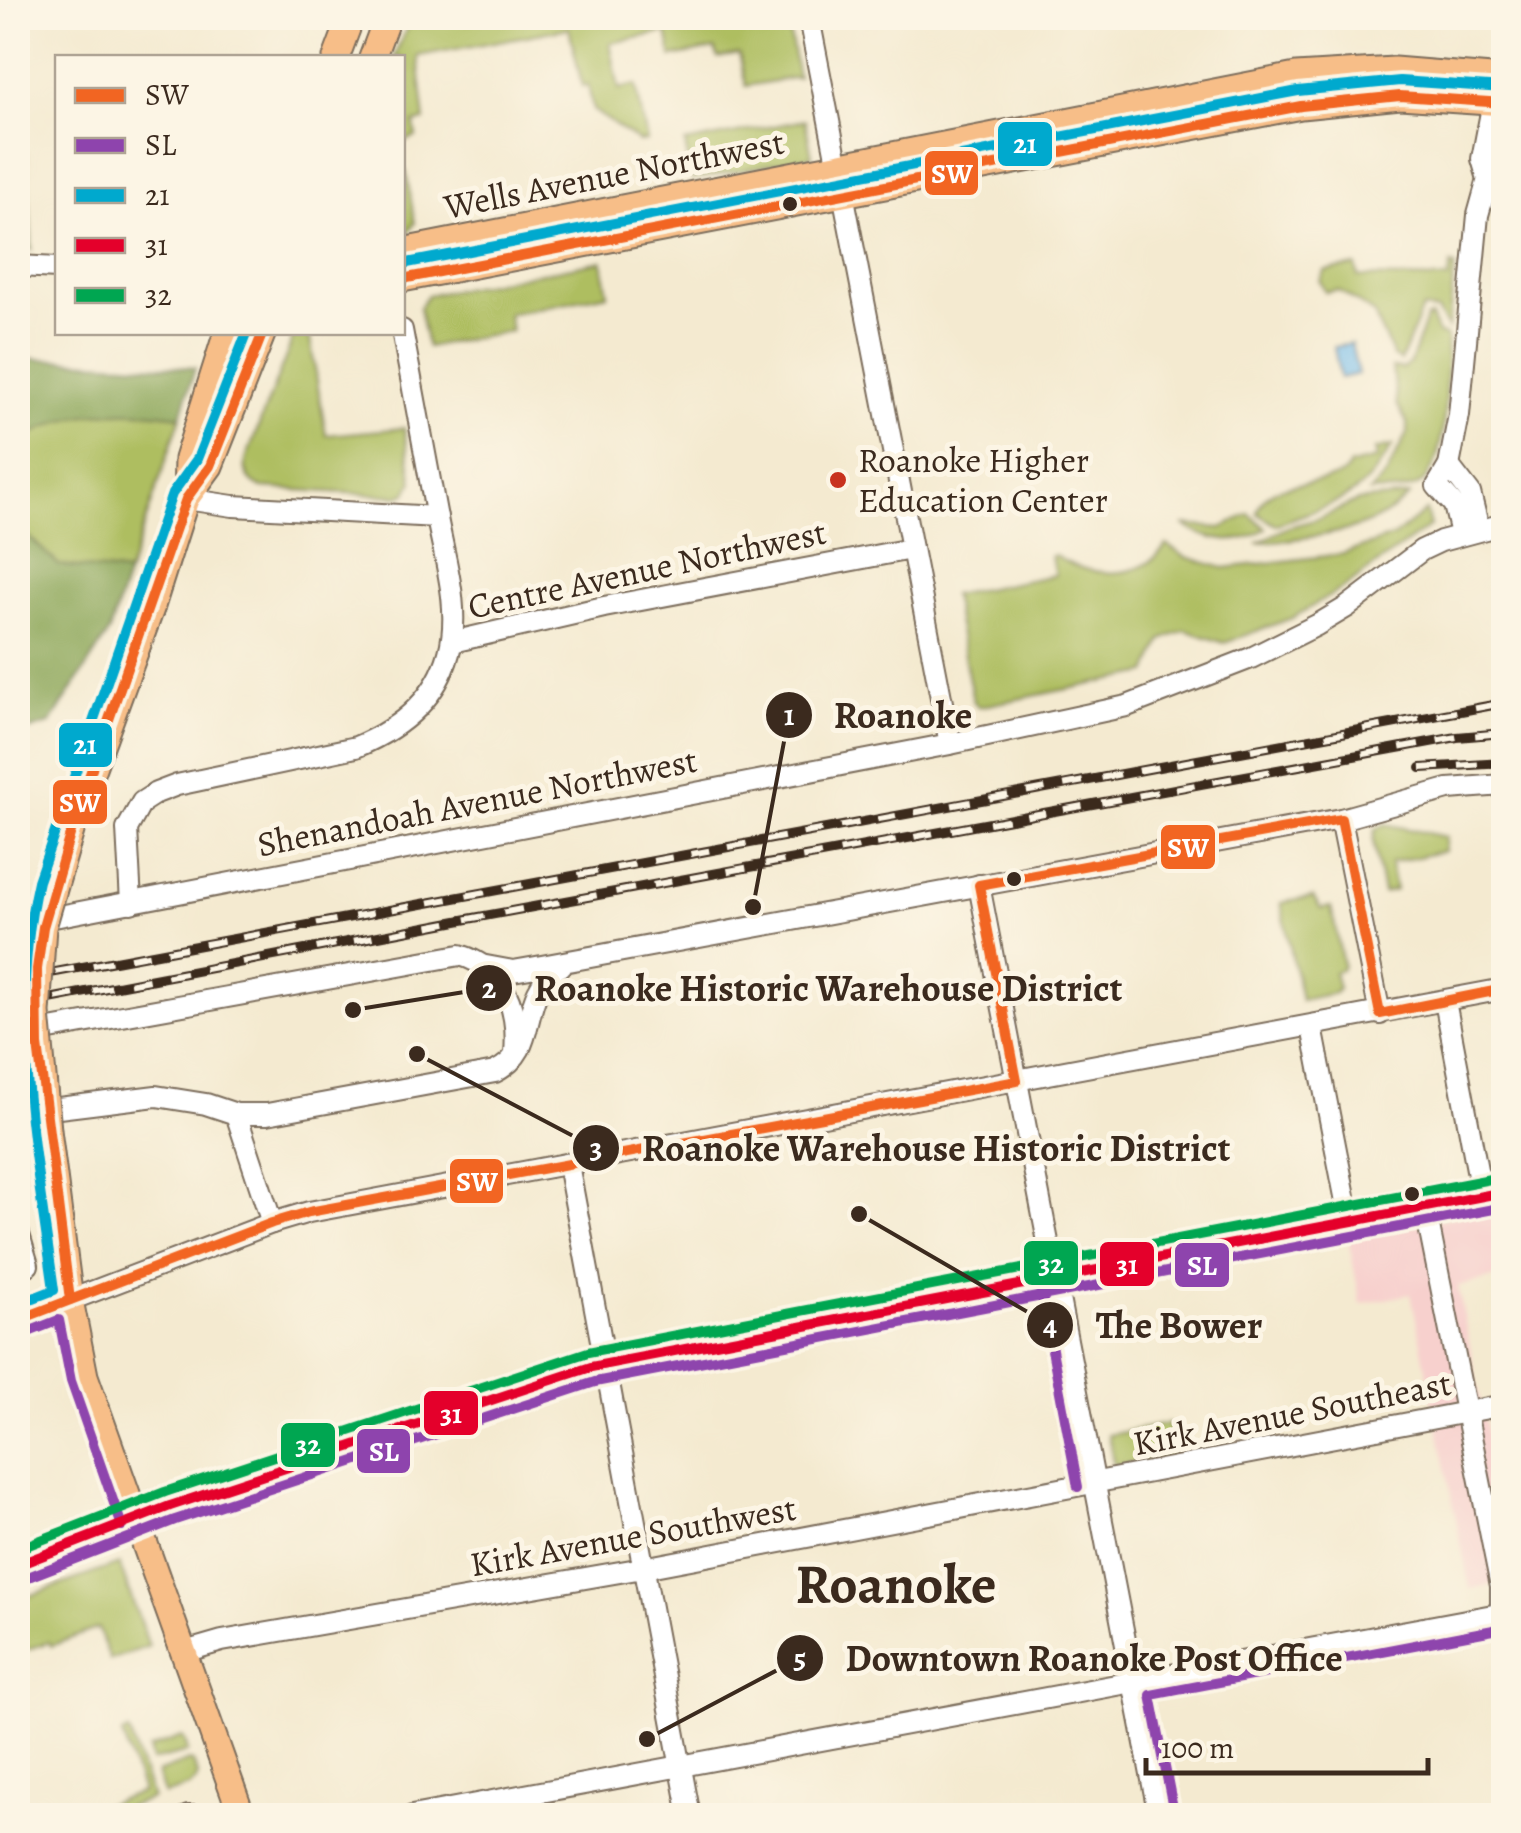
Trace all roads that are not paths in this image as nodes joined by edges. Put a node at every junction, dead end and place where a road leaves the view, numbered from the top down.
1 (351, 18) edge
2 (388, 18) edge
3 (810, 18) edge
4 (337, 55) edge
5 (373, 55) edge
6 (1501, 94) edge
7 (1504, 150) edge
8 (838, 165) junction
9 (1488, 179) junction
10 (844, 192) junction
11 (405, 250) edge
12 (18, 266) edge
13 (55, 268) edge
14 (405, 278) edge
15 (226, 335) edge
16 (262, 335) edge
17 (403, 335) edge
18 (1449, 466) junction
19 (186, 499) junction
20 (437, 518) junction
21 (1504, 524) edge
22 (1470, 532) junction
23 (912, 548) junction
24 (452, 642) junction
25 (950, 744) junction
26 (1504, 784) edge
27 (1340, 819) junction
28 (979, 885) junction
29 (130, 903) junction
30 (18, 924) edge
31 (567, 961) junction
32 (486, 966) junction
33 (1504, 989) edge
34 (1444, 1001) junction
35 (1380, 1014) junction
36 (1312, 1027) junction
37 (18, 1039) edge
38 (515, 1055) junction
39 (1017, 1082) junction
40 (18, 1112) edge
41 (236, 1114) junction
42 (568, 1164) junction
43 (1493, 1194) edge
44 (1425, 1207) junction
45 (272, 1222) junction
46 (1350, 1222) junction
47 (18, 1230) edge
48 (28, 1264) dead end
49 (1054, 1278) junction
50 (70, 1300) junction
51 (18, 1320) edge
52 (604, 1364) junction
53 (1504, 1405) edge
54 (1466, 1412) junction
55 (1093, 1484) junction
56 (136, 1521) junction
57 (18, 1565) edge
58 (643, 1568) junction
59 (1502, 1613) edge
60 (184, 1652) junction
61 (1132, 1683) junction
62 (680, 1766) junction
63 (188, 1816) edge
64 (208, 1816) edge
65 (242, 1816) edge
66 (412, 1816) edge
67 (690, 1816) edge
68 (1159, 1816) edge

1 - 4 main road
2 - 5 main road
3 - 8 street
6 - 8 main road, Wells Avenue Northwest
6 - 9 street
6 - 10 main road, Wells Avenue Northwest
7 - 9 street
8 - 10 street
8 - 11 main road, Wells Avenue Northwest
9 - 18 street
10 - 14 main road, Wells Avenue Northwest
10 - 23 street
12 - 13 street
15 - 19 main road
16 - 19 main road
17 - 20 street
18 - 22 street
18 - 22 street
19 - 20 street
19 - 50 main road, bridge
20 - 24 street
21 - 22 street, Shenandoah Avenue Northwest
22 - 25 street, Shenandoah Avenue Northwest
23 - 24 street, Centre Avenue Northwest
23 - 25 street
24 - 29 street, Centre Avenue Northwest
25 - 29 street, Shenandoah Avenue Northwest
26 - 27 street
27 - 28 street
27 - 35 street
28 - 31 street
28 - 39 street
29 - 30 street, Shenandoah Avenue Northwest
31 - 32 street
31 - 38 street
32 - 37 street
32 - 38 street
33 - 34 street
34 - 35 street
34 - 43 street
35 - 36 street
36 - 39 street
36 - 46 street
38 - 41 street
39 - 42 street
39 - 49 street
40 - 41 street
41 - 45 street
42 - 45 street
42 - 52 street
43 - 44 main road
44 - 46 main road
44 - 54 street
45 - 50 street
46 - 49 main road
47 - 48 street
49 - 52 main road
49 - 55 street
50 - 51 street
50 - 56 main road
52 - 56 main road
52 - 58 street
53 - 54 street, Kirk Avenue Southeast
54 - 55 street, Kirk Avenue Southeast
54 - 59 street
55 - 58 street, Kirk Avenue Southwest
55 - 61 street
56 - 57 main road
56 - 60 main road
58 - 60 street, Kirk Avenue Southwest
58 - 62 street
59 - 61 street
60 - 65 main road
61 - 62 street
61 - 68 street
62 - 66 street
62 - 67 street
63 - 64 street

